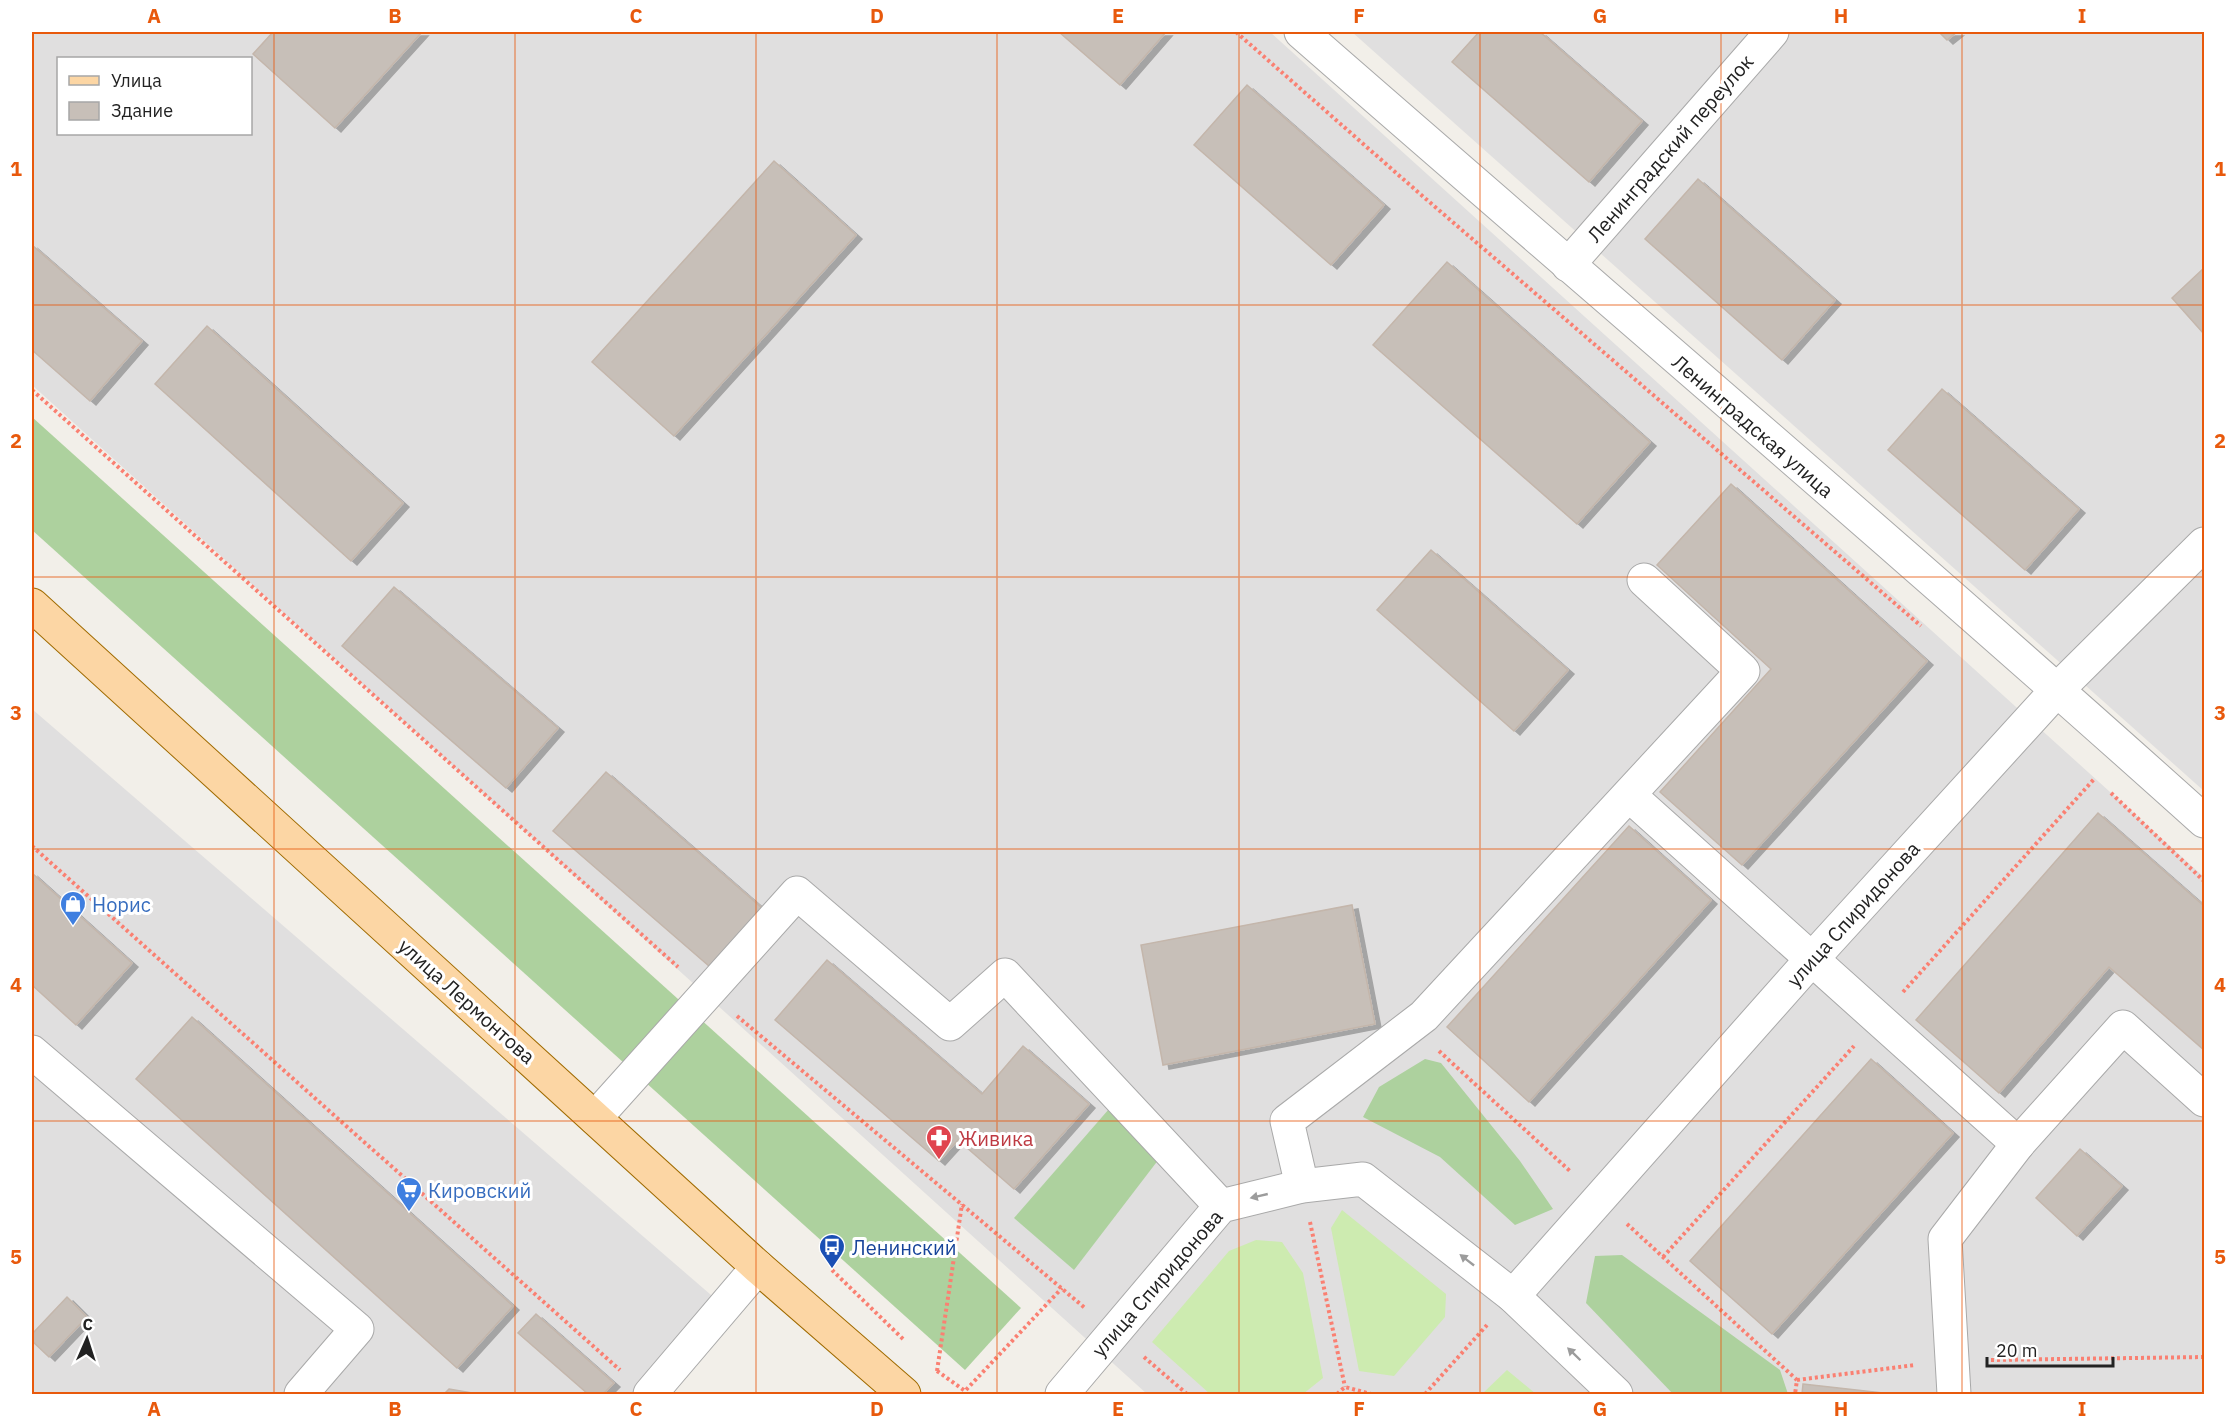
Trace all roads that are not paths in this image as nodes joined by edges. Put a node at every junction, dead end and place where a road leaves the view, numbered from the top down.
1 (1301, 32) edge
2 (1772, 32) edge
3 (1568, 265) junction
4 (2205, 544) edge
5 (1644, 580) dead end
6 (32, 605) edge
7 (2058, 689) junction
8 (1629, 795) junction
9 (2205, 821) edge
10 (1811, 960) junction
11 (32, 1052) edge
12 (2205, 1100) edge
13 (595, 1118) junction
14 (2018, 1144) junction
15 (1302, 1186) junction
16 (1221, 1206) junction
17 (758, 1267) junction
18 (1513, 1296) junction
19 (301, 1395) edge
20 (650, 1395) edge
21 (904, 1395) edge
22 (1062, 1395) edge
23 (1616, 1395) edge
24 (1954, 1395) edge

1 - 3 street, Ленинградская улица
2 - 3 street, Ленинградский переулок
3 - 7 street, Ленинградская улица
4 - 7 street, улица Спиридонова
5 - 8 street
6 - 13 main road, улица Лермонтова
7 - 9 street, Ленинградская улица
7 - 10 street, улица Спиридонова
8 - 10 street
8 - 15 street
10 - 14 street
10 - 18 street, улица Спиридонова
11 - 19 street
12 - 14 street
13 - 16 street
13 - 17 main road, улица Лермонтова
14 - 24 street
15 -> 16 street, улица Спиридонова
18 -> 15 street, улица Спиридонова
16 - 22 street, улица Спиридонова
17 - 20 street
17 - 21 main road, улица Лермонтова
23 -> 18 street, улица Спиридонова

